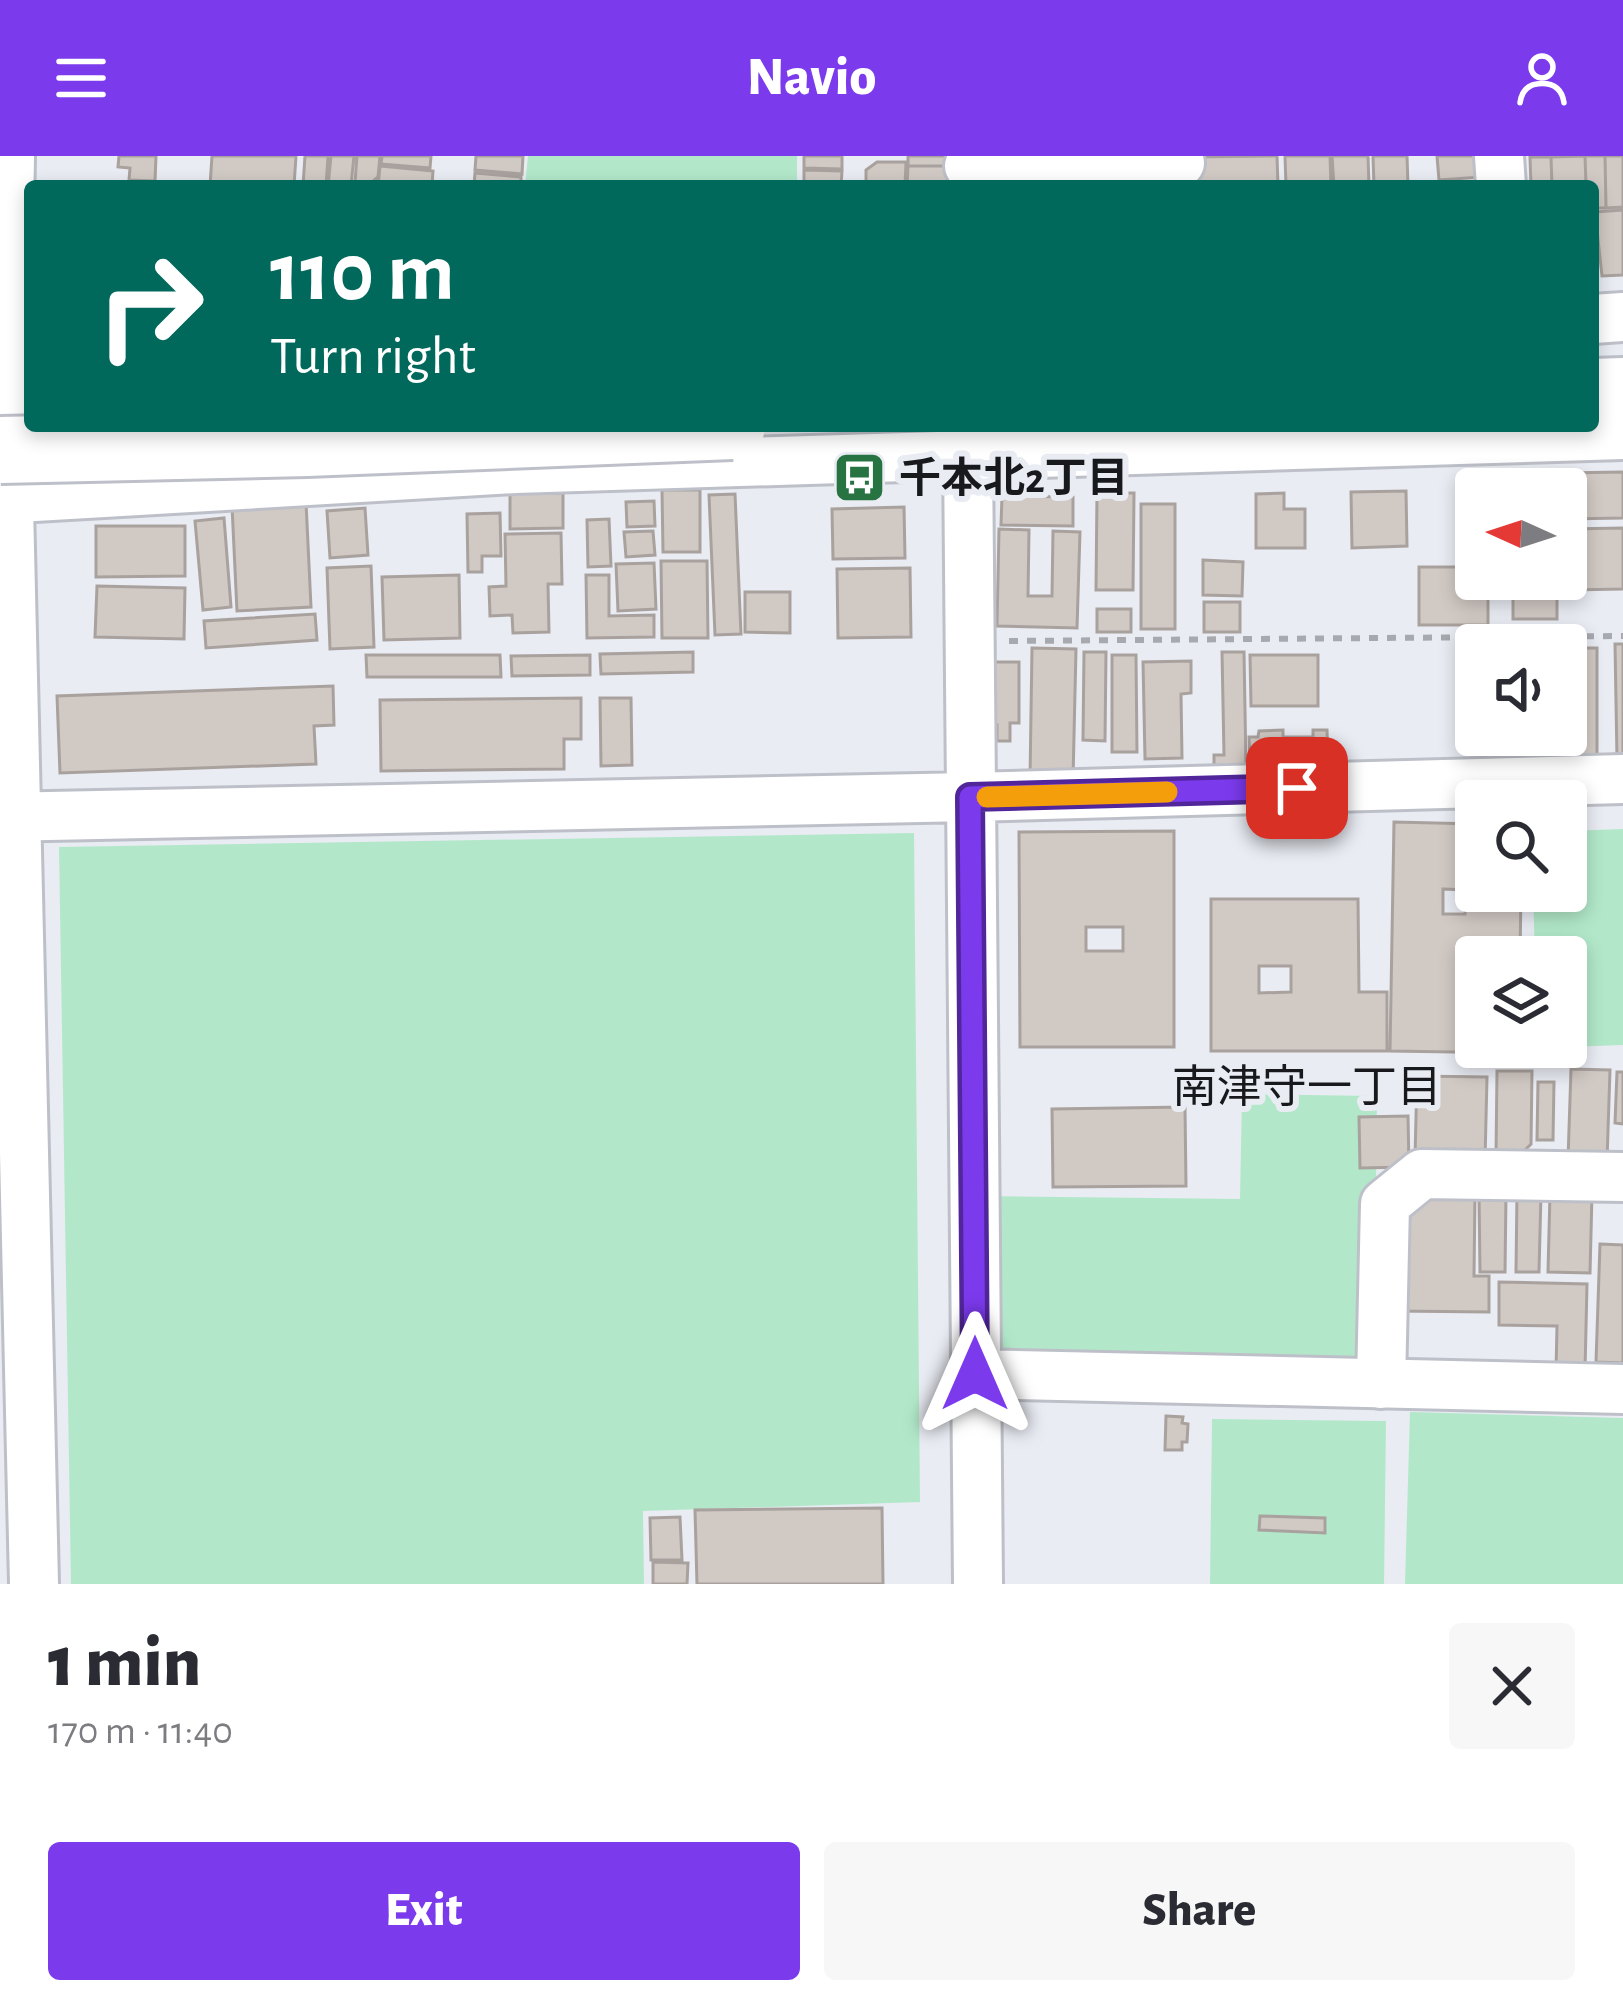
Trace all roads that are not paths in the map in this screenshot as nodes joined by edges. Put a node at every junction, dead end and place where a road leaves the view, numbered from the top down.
1 (10, 156) edge
2 (1180, 168) edge
3 (969, 170) edge
4 (13, 388) edge
5 (582, 432) edge
6 (1623, 435) edge
7 (968, 453) junction
8 (3, 483) edge
9 (1623, 779) edge
10 (970, 797) junction
11 (8, 817) edge
12 (1623, 1177) edge
13 (975, 1374) junction
14 (1381, 1384) junction
15 (1623, 1389) edge
16 (34, 1584) edge
17 (978, 1584) edge

1 - 4 street
2 - 3 street
4 - 8 street
5 - 8 highway, bridge
6 - 7 street
7 - 8 street
7 - 10 street
8 - 11 street
9 - 10 street
10 - 11 street
10 - 13 street
11 - 16 street
12 - 14 street
13 - 14 street
13 - 17 street
14 - 15 street

